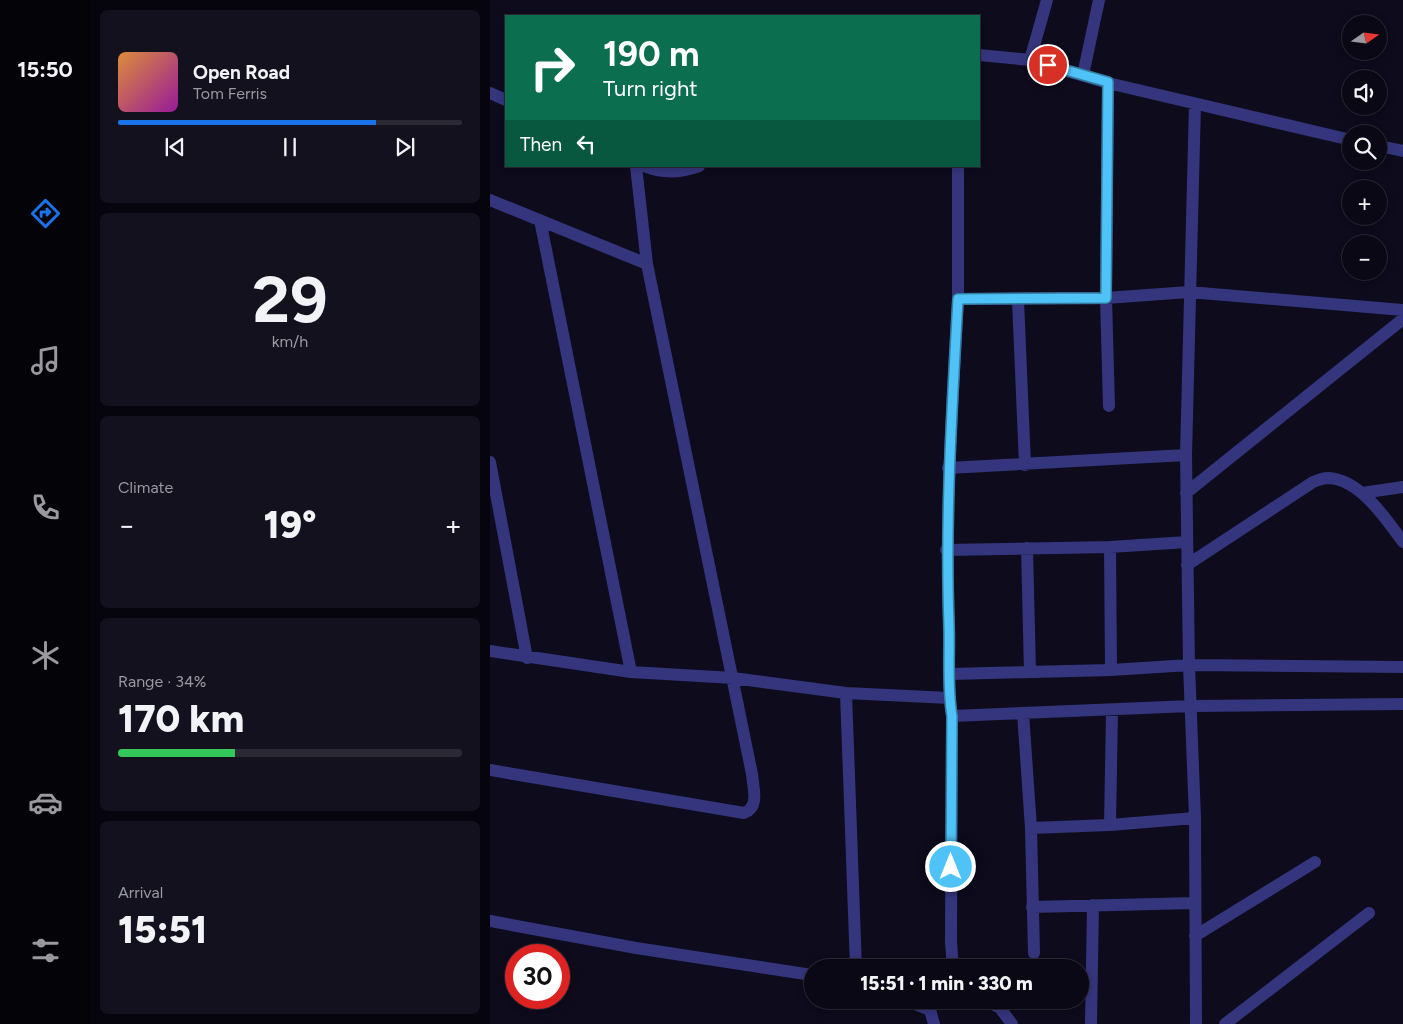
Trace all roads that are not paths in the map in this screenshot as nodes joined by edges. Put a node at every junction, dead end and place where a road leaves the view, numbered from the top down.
1 (1047, 0) edge
2 (1099, 0) edge
3 (980, 55) edge
4 (1030, 60) junction
5 (1082, 75) junction
6 (1108, 82) junction
7 (490, 93) edge
8 (505, 100) edge
9 (1195, 104) junction
10 (1342, 138) edge
11 (1387, 148) edge
12 (1403, 151) edge
13 (636, 167) edge
14 (646, 167) edge
15 (697, 167) edge
16 (958, 167) edge
17 (490, 200) edge
18 (540, 220) junction
19 (648, 264) junction
20 (1189, 292) junction
21 (1106, 298) junction
22 (958, 299) junction
23 (1018, 300) junction
24 (1403, 310) edge
25 (1403, 320) edge
26 (1109, 406) dead end
27 (1186, 455) junction
28 (490, 462) edge
29 (1025, 465) junction
30 (948, 468) junction
31 (1403, 487) edge
32 (1186, 493) junction
33 (1362, 493) junction
34 (1187, 542) junction
35 (1403, 542) edge
36 (1110, 547) junction
37 (1027, 548) junction
38 (946, 550) junction
39 (1187, 565) junction
40 (490, 651) edge
41 (527, 658) junction
42 (1189, 665) junction
43 (1403, 667) edge
44 (1111, 670) junction
45 (630, 672) junction
46 (1030, 672) junction
47 (951, 674) junction
48 (732, 678) junction
49 (846, 693) junction
50 (949, 698) junction
51 (1403, 704) edge
52 (1191, 706) junction
53 (1112, 711) junction
54 (1023, 714) junction
55 (952, 716) junction
56 (490, 770) edge
57 (1195, 818) junction
58 (1110, 825) junction
59 (1031, 828) junction
60 (1315, 862) dead end
61 (1195, 903) junction
62 (1093, 906) junction
63 (1032, 907) junction
64 (1368, 913) dead end
65 (490, 921) edge
66 (1195, 936) junction
67 (1034, 953) dead end
68 (856, 959) edge
69 (952, 959) edge
70 (804, 974) edge
71 (934, 1009) edge
72 (1001, 1009) edge
73 (934, 1024) edge
74 (1012, 1024) edge
75 (1091, 1024) edge
76 (1196, 1024) edge
77 (1224, 1024) edge

1 - 4 street
2 - 5 street
3 - 4 street
4 - 5 street
5 - 6 street
6 - 9 street
6 - 21 street
7 - 8 street
9 - 10 street
9 - 20 street
11 - 12 street
13 - 19 street
14 - 15 street
16 - 22 street
17 - 18 street
18 - 19 street
18 - 45 street
19 - 48 street
20 - 21 street
20 - 24 street
20 - 27 street
21 - 23 street
21 - 26 street
22 - 23 street
22 - 30 street
23 - 29 street
25 - 32 street
27 - 29 street
27 - 32 street
28 - 41 street
29 - 30 street
30 - 38 street
31 - 33 street
32 - 34 street
33 - 35 street
33 - 39 street
34 - 36 street
34 - 39 street
36 - 37 street
36 - 44 street
37 - 38 street
37 - 46 street
38 - 47 street
39 - 42 street
40 - 41 street
41 - 45 street
42 - 43 street
42 - 44 street
42 - 52 street
44 - 46 street
45 - 48 street
46 - 47 street
47 - 50 street
48 - 49 street
48 - 56 street
49 - 50 street
49 - 68 street
50 - 55 street
51 - 52 street
52 - 53 street
52 - 57 street
53 - 54 street
53 - 58 street
54 - 55 street
54 - 59 street
55 - 69 street
57 - 58 street
57 - 61 street
58 - 59 street
59 - 63 street
60 - 66 street
61 - 62 street
61 - 66 street
62 - 63 street
62 - 75 street
63 - 67 street
64 - 77 street
65 - 70 street
66 - 76 street
71 - 73 street
72 - 74 street

